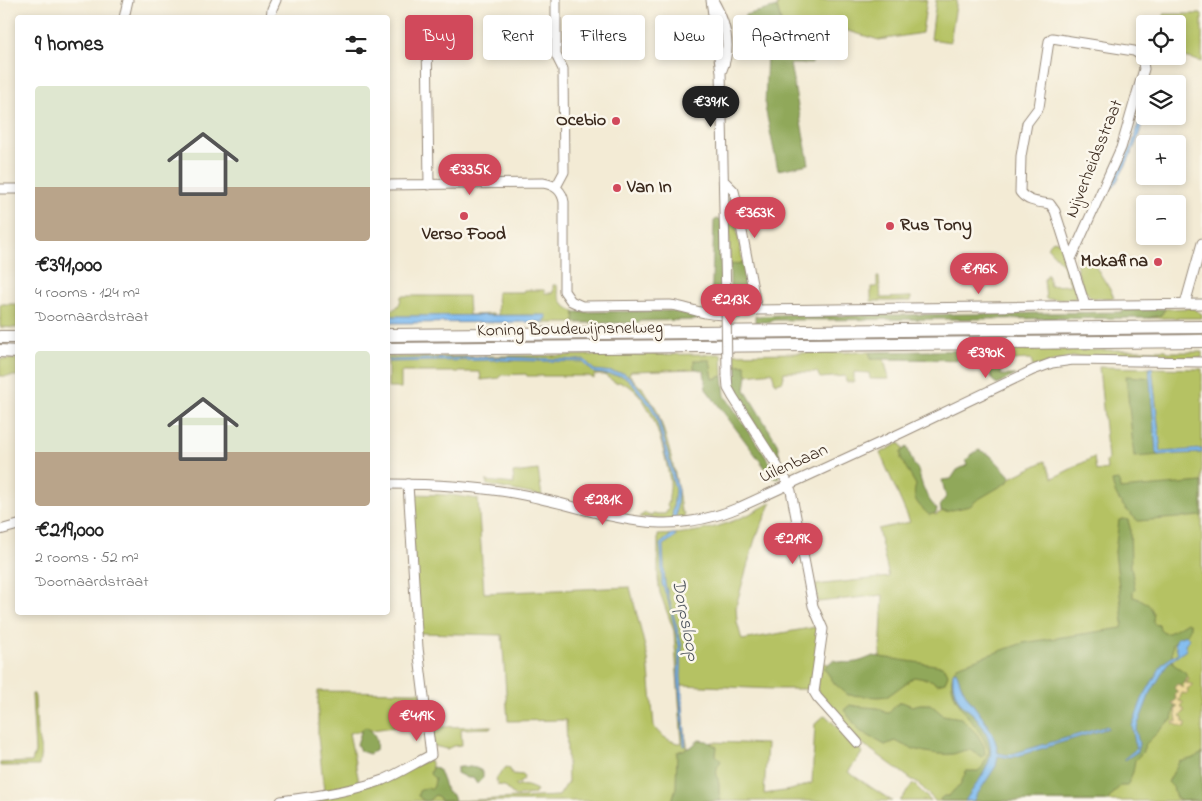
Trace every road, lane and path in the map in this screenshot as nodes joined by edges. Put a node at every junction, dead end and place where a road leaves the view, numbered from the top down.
1 (128, 0) edge
2 (276, 0) edge
3 (556, 0) edge
4 (712, 0) edge
5 (125, 15) edge
6 (271, 15) edge
7 (427, 60) edge
8 (725, 182) junction
9 (390, 185) edge
10 (429, 185) junction
11 (556, 187) junction
12 (15, 188) edge
13 (0, 189) edge
14 (1202, 243) edge
15 (1071, 259) junction
16 (1184, 304) junction
17 (1202, 304) edge
18 (1085, 305) junction
19 (757, 310) junction
20 (1202, 327) edge
21 (390, 335) edge
22 (0, 337) edge
23 (15, 337) edge
24 (1202, 341) edge
25 (390, 349) edge
26 (0, 351) edge
27 (15, 352) edge
28 (1202, 362) edge
29 (390, 484) edge
30 (408, 484) junction
31 (788, 484) junction
32 (15, 527) edge
33 (0, 530) edge
34 (858, 743) dead end
35 (281, 801) edge

1 - 5 street
2 - 6 street
3 - 11 street
4 - 8 street
7 - 10 street
8 - 19 street
8 - 31 street, bridge
9 - 10 street
10 - 11 street
11 - 19 street
12 - 13 street
14 - 16 street
15 - 15 street, Nijverheidsstraat
15 - 18 street, Nijverheidsstraat
16 - 17 street
16 - 18 street
18 - 19 street
20 - 21 highway, Koning Boudewijnsnelweg
22 - 23 highway
24 - 25 highway, Koning Boudewijnsnelweg
26 - 27 highway
28 - 31 street, Uilenbaan
29 - 30 street, Uilenbaan
30 - 31 street, Uilenbaan
30 - 35 street
31 - 34 street
32 - 33 street

